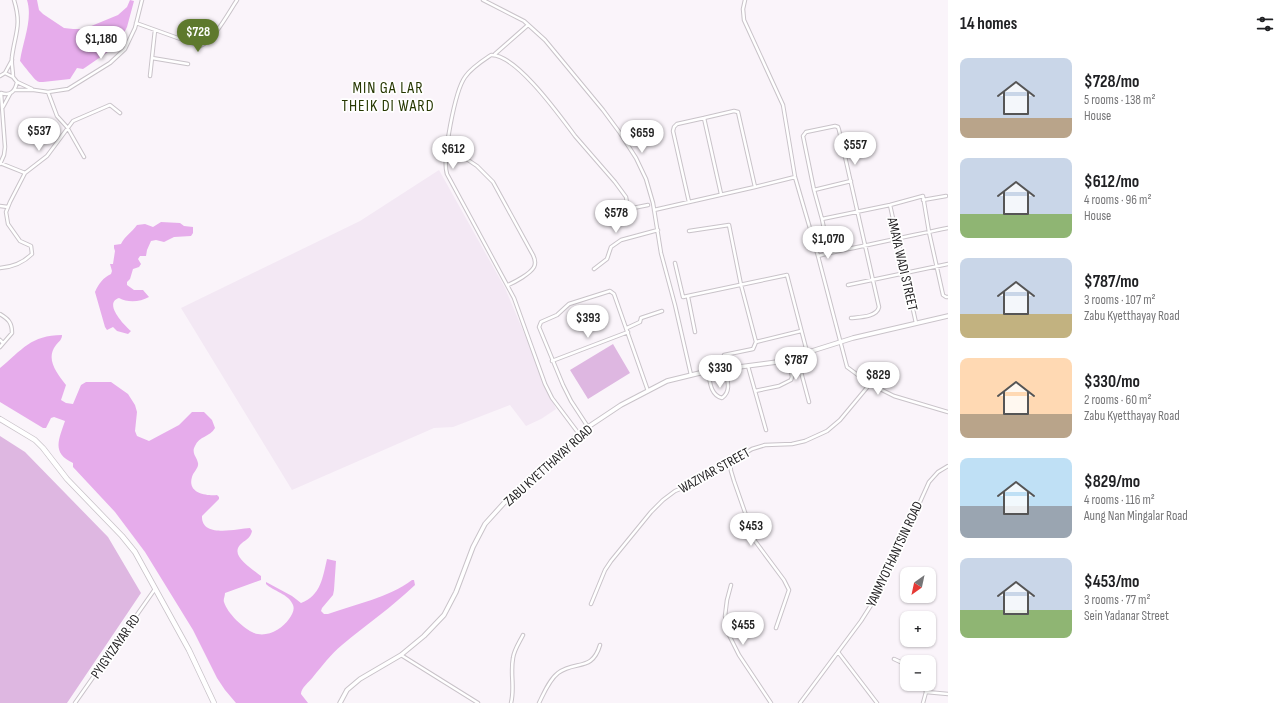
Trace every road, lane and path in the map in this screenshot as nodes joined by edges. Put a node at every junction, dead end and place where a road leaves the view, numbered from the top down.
1 (14, 0) edge
2 (142, 0) edge
3 (238, 0) edge
4 (483, 0) edge
5 (745, 0) edge
6 (136, 23) junction
7 (528, 25) junction
8 (155, 30) junction
9 (495, 54) junction
10 (152, 58) junction
11 (12, 59) junction
12 (188, 64) dead end
13 (5, 73) junction
14 (0, 76) edge
15 (13, 76) junction
16 (150, 76) dead end
17 (17, 82) junction
18 (15, 90) junction
19 (34, 90) junction
20 (0, 92) edge
21 (48, 92) junction
22 (10, 94) junction
23 (3, 108) junction
24 (120, 113) dead end
25 (704, 118) junction
26 (67, 127) junction
27 (446, 151) junction
28 (84, 157) dead end
29 (0, 164) edge
30 (25, 172) junction
31 (795, 177) junction
32 (851, 181) junction
33 (755, 187) junction
34 (814, 190) junction
35 (721, 194) junction
36 (946, 196) dead end
37 (923, 200) junction
38 (689, 202) junction
39 (648, 205) dead end
40 (890, 205) junction
41 (0, 206) edge
42 (8, 207) junction
43 (654, 210) junction
44 (858, 211) junction
45 (822, 219) junction
46 (948, 228) edge
47 (658, 230) junction
48 (689, 231) dead end
49 (929, 232) junction
50 (897, 239) junction
51 (866, 245) junction
52 (829, 253) junction
53 (818, 256) junction
54 (675, 263) dead end
55 (948, 264) edge
56 (937, 266) junction
57 (0, 268) edge
58 (594, 269) dead end
59 (904, 273) junction
60 (873, 280) junction
61 (507, 285) junction
62 (741, 285) junction
63 (848, 285) dead end
64 (688, 297) junction
65 (948, 297) edge
66 (662, 311) dead end
67 (0, 314) edge
68 (948, 316) edge
69 (851, 318) dead end
70 (916, 324) junction
71 (627, 328) junction
72 (801, 330) junction
73 (628, 332) junction
74 (695, 332) dead end
75 (0, 340) edge
76 (756, 342) junction
77 (841, 342) junction
78 (3, 343) junction
79 (0, 346) edge
80 (807, 352) junction
81 (724, 355) dead end
82 (797, 357) junction
83 (789, 359) junction
84 (552, 360) junction
85 (748, 366) junction
86 (725, 368) junction
87 (708, 371) junction
88 (691, 375) junction
89 (870, 384) junction
90 (648, 391) junction
91 (755, 391) junction
92 (809, 402) dead end
93 (948, 412) edge
94 (0, 419) edge
95 (588, 427) junction
96 (766, 430) dead end
97 (579, 434) junction
98 (730, 461) junction
99 (948, 466) edge
100 (731, 585) dead end
101 (155, 588) junction
102 (590, 604) dead end
103 (776, 628) dead end
104 (523, 635) dead end
105 (600, 645) dead end
106 (838, 652) junction
107 (401, 656) junction
108 (894, 659) dead end
109 (900, 662) edge
110 (926, 692) joint
111 (948, 694) edge
112 (75, 703) edge
113 (214, 703) edge
114 (340, 703) edge
115 (478, 703) edge
116 (510, 703) edge
117 (539, 703) edge
118 (771, 703) edge
119 (800, 703) edge
120 (877, 703) edge
121 (923, 703) edge

1 - 11 street
2 - 6 street
3 - 8 street
4 - 7 street
5 - 31 street
6 - 8 street
6 - 21 street
7 - 9 street
7 - 43 street
8 - 10 street
9 - 27 street
9 - 39 street
10 - 12 street
10 - 16 street
11 - 13 street
11 - 15 street
13 - 14 street
13 - 15 street
15 - 17 street
17 - 18 street
17 - 19 street
18 - 19 street
18 - 22 street
19 - 21 street
20 - 22 street
20 - 23 street
21 - 26 street
22 - 23 street
23 - 29 street
24 - 26 street
25 - 33 street
25 - 35 street
25 - 38 street
26 - 28 street
26 - 30 street
27 - 61 street
27 - 61 street
29 - 30 street
30 - 42 street
31 - 33 street
31 - 53 street
32 - 34 street
32 - 34 street
32 - 44 street
33 - 35 street
34 - 45 street
35 - 38 street
36 - 37 street
37 - 40 street
37 - 49 street
38 - 43 street
40 - 44 street
40 - 50 street, AMAYA WADI STREET
41 - 42 street
42 - 57 street
43 - 47 street
44 - 45 street
44 - 51 street
45 - 52 street
46 - 49 street
47 - 58 street
47 - 88 street
48 - 62 street
49 - 50 street
49 - 56 street
50 - 51 street
50 - 59 street, AMAYA WADI STREET
51 - 52 street
51 - 60 street
52 - 53 street
53 - 77 street
54 - 64 street
55 - 56 street
56 - 59 street
56 - 65 street
59 - 60 street
59 - 70 street, AMAYA WADI STREET
60 - 63 street
60 - 69 street
61 - 97 street
62 - 64 street
62 - 72 street
62 - 76 street
64 - 74 street
66 - 71 street
67 - 78 street
68 - 70 main road, ZABU KYETTHAYAY ROAD
70 - 77 main road, ZABU KYETTHAYAY ROAD
71 - 73 street
71 - 84 street
72 - 76 street
72 - 80 street
73 - 84 street
73 - 90 street
75 - 78 street
76 - 81 street
77 - 80 main road, ZABU KYETTHAYAY ROAD
77 - 89 street
78 - 79 street
80 - 82 main road, ZABU KYETTHAYAY ROAD
82 - 83 main road, ZABU KYETTHAYAY ROAD
82 - 92 street
83 - 85 main road, ZABU KYETTHAYAY ROAD
83 - 91 street
84 - 95 street
85 - 86 main road, ZABU KYETTHAYAY ROAD
85 - 91 street
86 - 87 main road, ZABU KYETTHAYAY ROAD
86 - 87 street
87 - 88 main road, ZABU KYETTHAYAY ROAD
88 - 90 main road, ZABU KYETTHAYAY ROAD
89 - 93 street
89 - 98 street, WAZIYAR STREET
90 - 95 main road, ZABU KYETTHAYAY ROAD
91 - 96 street
94 - 101 highway
95 - 97 main road, ZABU KYETTHAYAY ROAD
97 - 107 main road, ZABU KYETTHAYAY ROAD
98 - 102 street, WAZIYAR STREET
98 - 103 street
99 - 106 street, YANMYOTHANTSIN ROAD
100 - 118 street
101 - 112 street, PYIGYIZAYAR RD
101 - 113 highway
104 - 116 street
105 - 117 street
106 - 119 street, YANMYOTHANTSIN ROAD
106 - 120 street
107 - 114 main road, ZABU KYETTHAYAY ROAD
107 - 115 street
108 - 109 street
110 - 111 street
110 - 121 street

